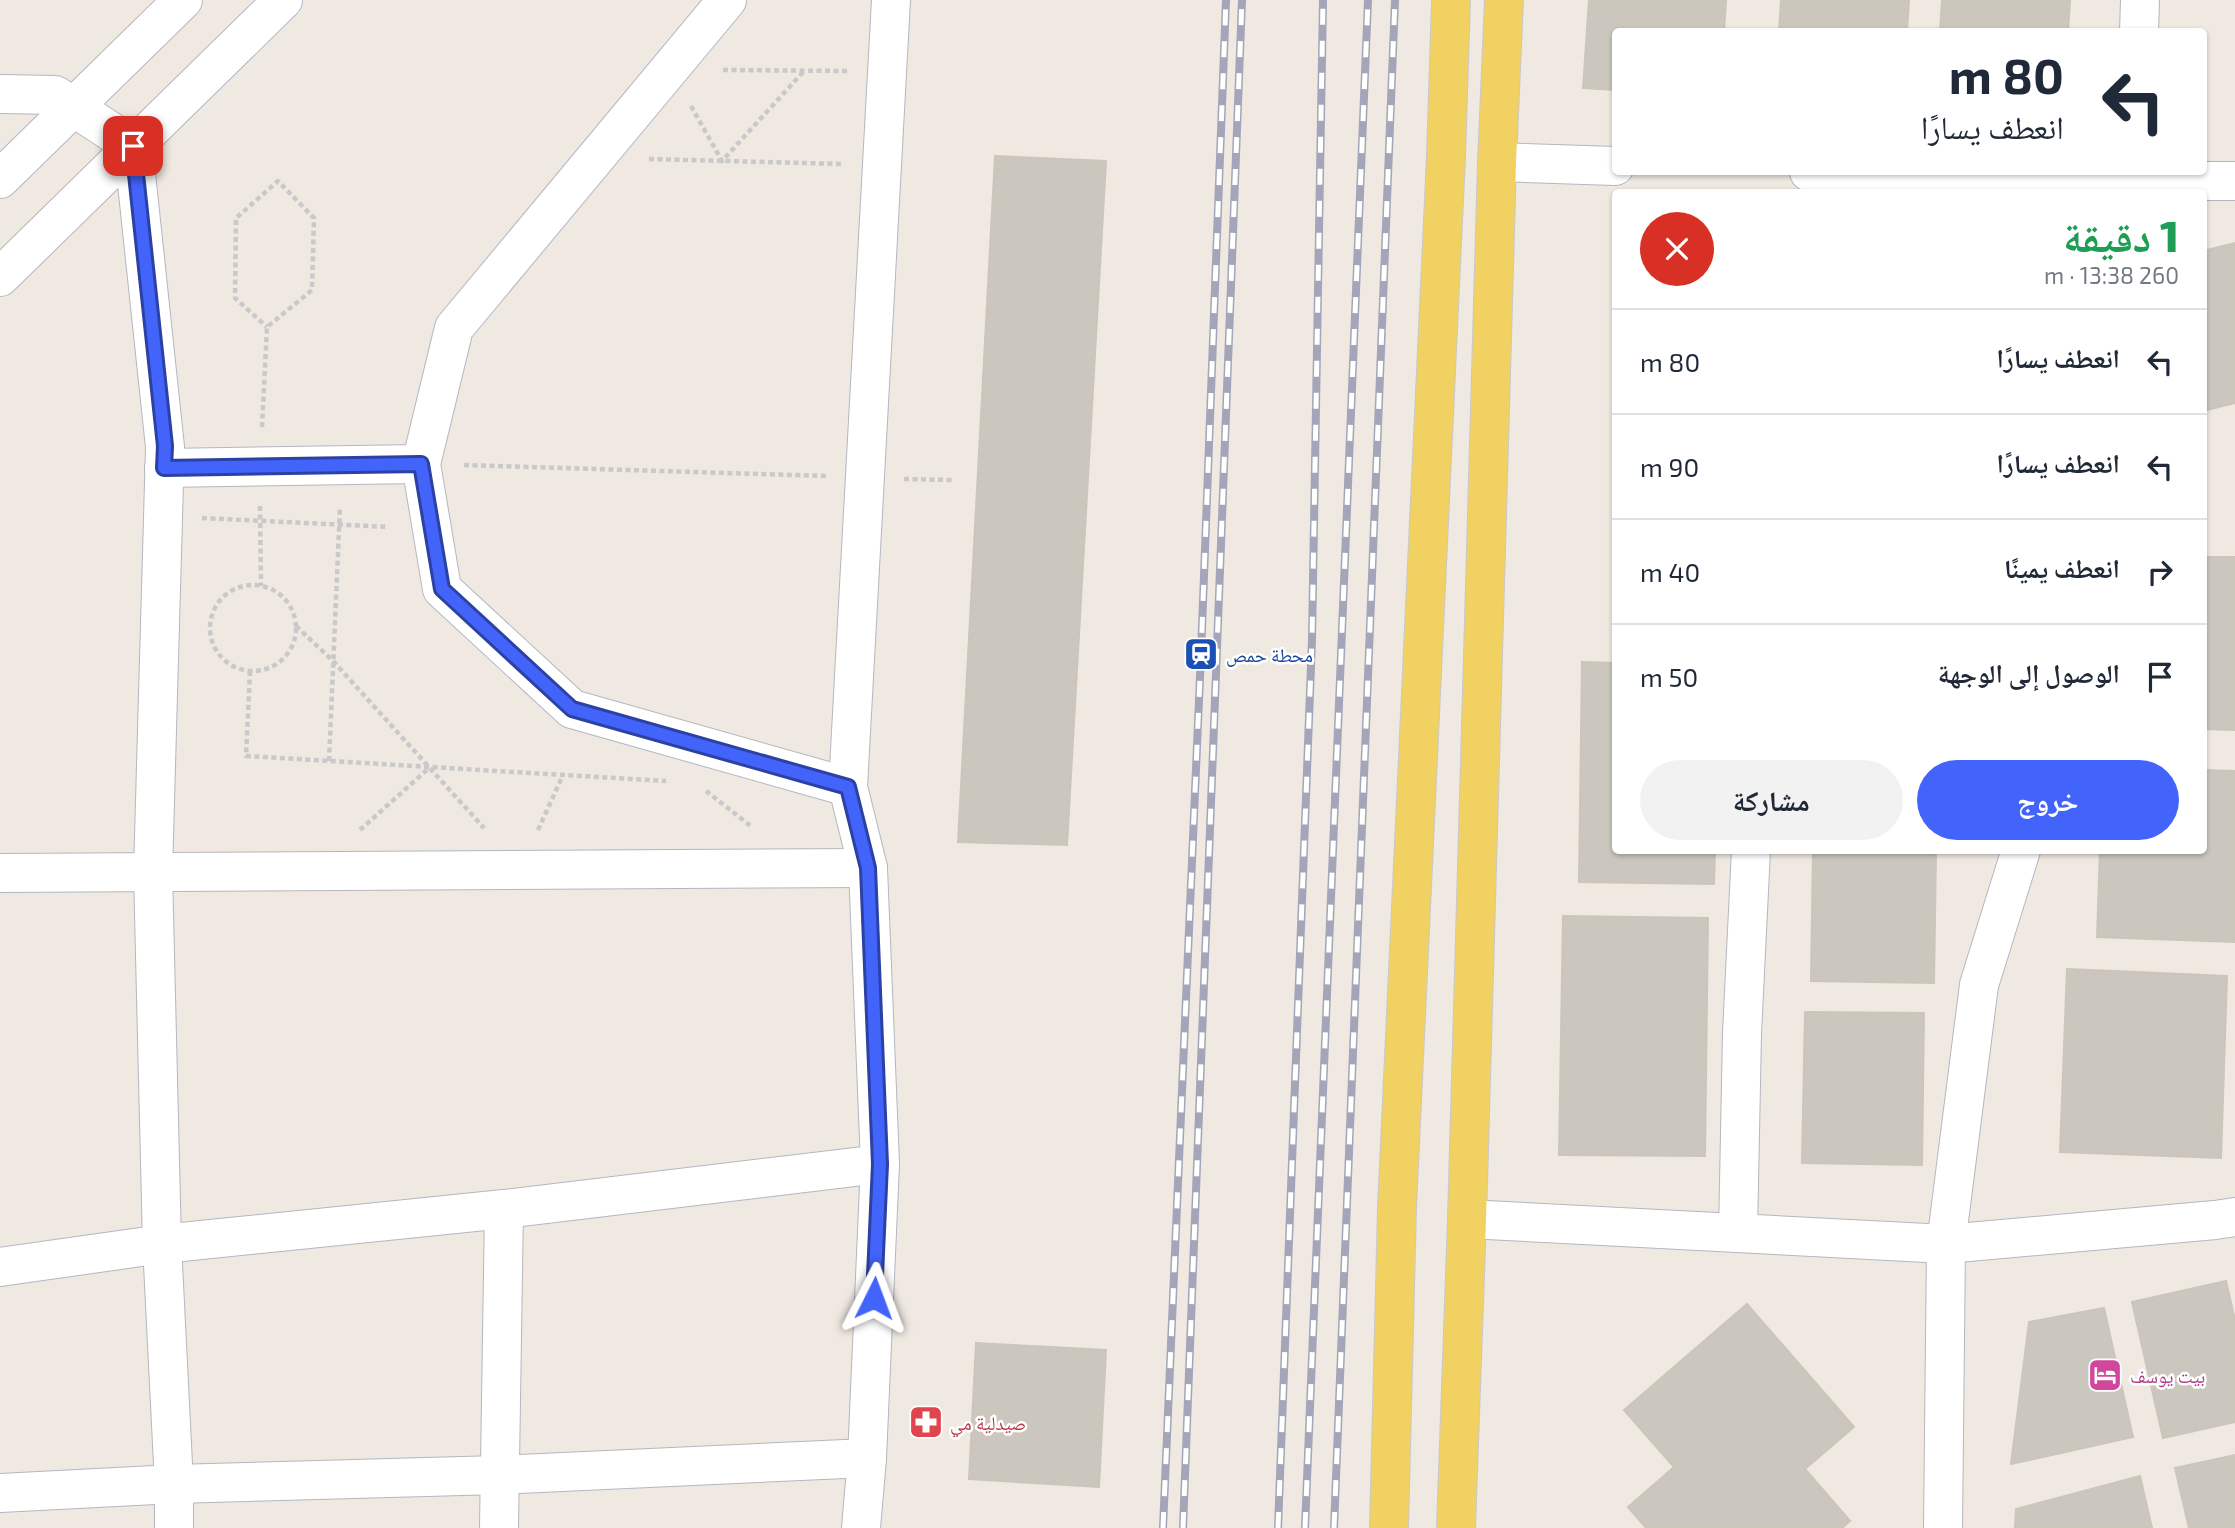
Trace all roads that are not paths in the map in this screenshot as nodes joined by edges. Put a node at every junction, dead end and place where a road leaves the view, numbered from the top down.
1 (183, 0) edge
2 (283, 0) edge
3 (727, 0) edge
4 (891, 0) edge
5 (1451, 0) edge
6 (1504, 0) edge
7 (2140, 0) edge
8 (2139, 28) edge
9 (0, 94) edge
10 (74, 108) junction
11 (133, 146) junction
12 (1497, 162) junction
13 (1612, 166) edge
14 (1908, 175) edge
15 (0, 179) edge
16 (2235, 181) edge
17 (2138, 182) edge
18 (0, 276) edge
19 (421, 464) junction
20 (164, 468) junction
21 (848, 787) junction
22 (1751, 854) edge
23 (2020, 854) edge
24 (868, 868) junction
25 (153, 872) junction
26 (0, 873) edge
27 (880, 1164) junction
28 (504, 1209) junction
29 (2235, 1217) edge
30 (1467, 1219) junction
31 (1738, 1233) junction
32 (162, 1244) junction
33 (1946, 1244) junction
34 (0, 1266) edge
35 (867, 1458) junction
36 (499, 1475) junction
37 (174, 1484) junction
38 (0, 1493) edge
39 (174, 1528) edge
40 (499, 1528) edge
41 (862, 1528) edge
42 (1389, 1528) edge
43 (1456, 1528) edge
44 (1943, 1528) edge

1 - 10 street
2 - 11 street
3 - 19 street
4 - 21 street
5 - 42 main road
6 - 12 main road
7 - 8 street
9 - 10 street
10 - 11 street
10 - 15 street
11 - 18 street
11 - 20 street
12 - 13 street
12 - 30 main road
14 - 17 street
16 - 17 street
19 - 20 street
19 - 21 street
20 - 25 street
21 - 24 street
22 - 31 street
23 - 33 street
24 - 25 street
24 - 27 street
25 - 26 street
25 - 32 street
27 - 28 street
27 - 35 street
28 - 32 street
28 - 36 street
29 - 33 street
30 - 31 street
30 - 43 main road
31 - 33 street
32 - 34 street
32 - 37 street
33 - 44 street
35 - 36 street
35 - 41 street
36 - 37 street
36 - 40 street
37 - 38 street
37 - 39 street

